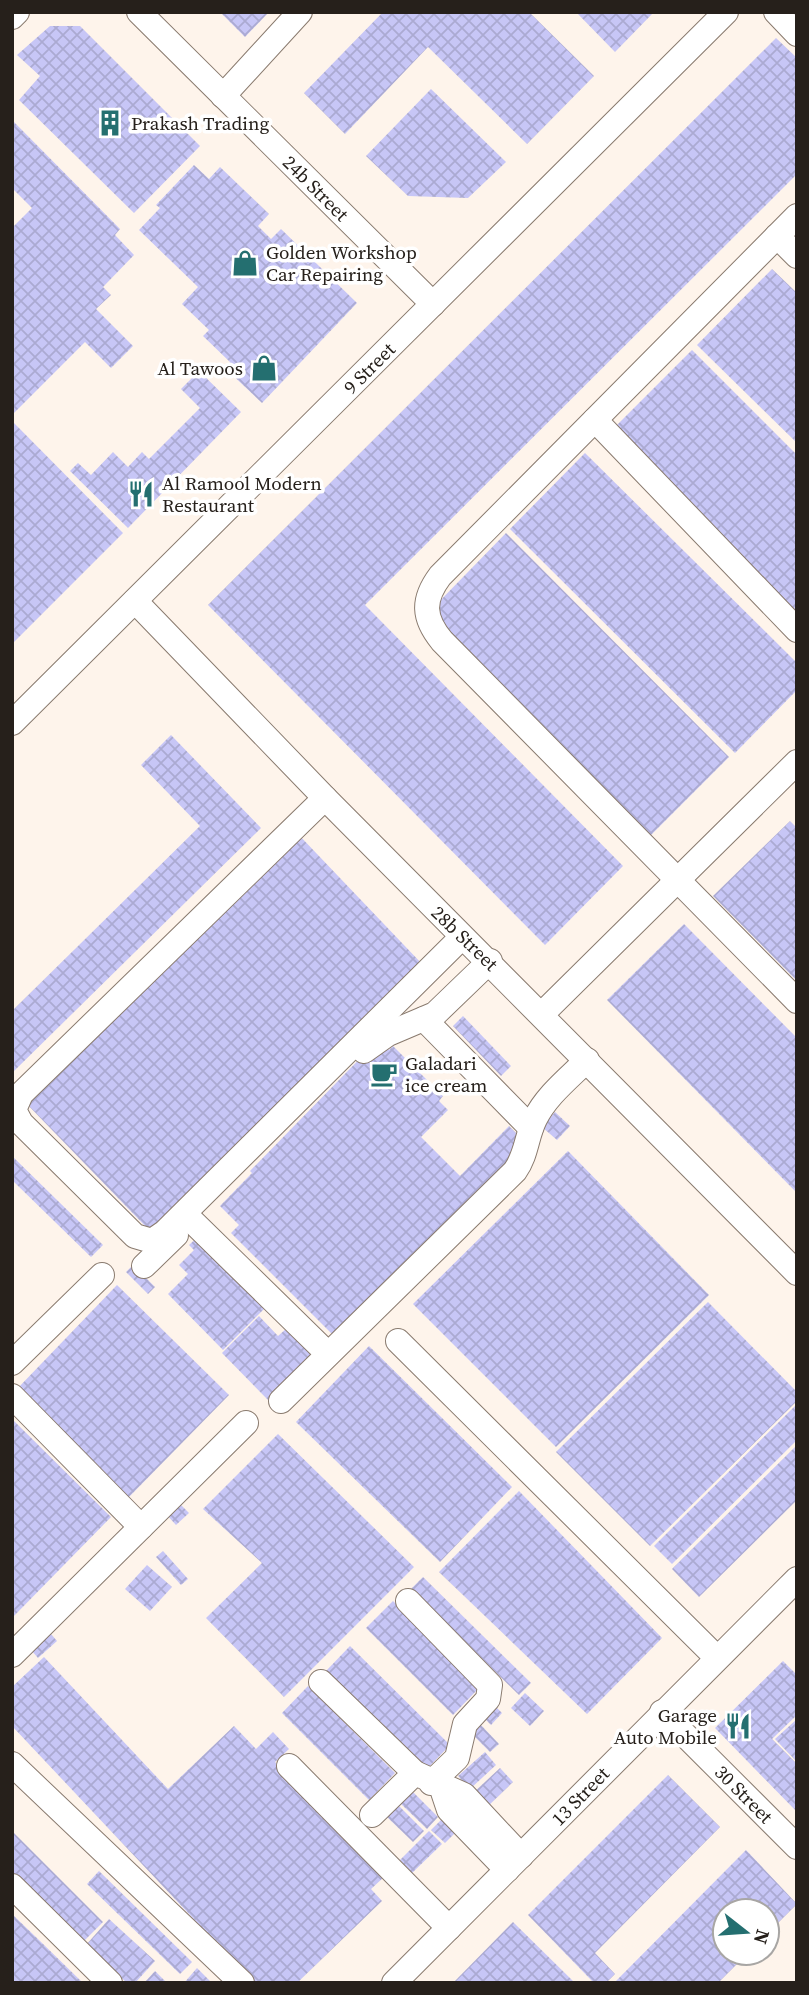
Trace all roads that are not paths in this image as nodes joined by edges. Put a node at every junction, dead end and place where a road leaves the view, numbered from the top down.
1 (17, 12) edge
2 (139, 12) edge
3 (300, 12) edge
4 (726, 12) edge
5 (776, 12) edge
6 (12, 17) edge
7 (797, 34) edge
8 (223, 96) junction
9 (797, 216) edge
10 (777, 236) junction
11 (797, 256) edge
12 (433, 304) junction
13 (595, 420) junction
14 (135, 601) junction
15 (797, 631) edge
16 (12, 723) edge
17 (797, 762) edge
18 (325, 798) junction
19 (677, 880) junction
20 (462, 937) junction
21 (490, 961) junction
22 (797, 1001) edge
23 (542, 1014) junction
24 (424, 1019) junction
25 (587, 1060) junction
26 (531, 1128) junction
27 (191, 1220) junction
28 (144, 1266) dead end
29 (797, 1273) edge
30 (102, 1275) dead end
31 (398, 1341) dead end
32 (328, 1354) junction
33 (12, 1363) edge
34 (12, 1396) edge
35 (281, 1401) dead end
36 (246, 1423) dead end
37 (141, 1527) junction
38 (797, 1579) edge
39 (408, 1601) dead end
40 (14, 1649) edge
41 (717, 1658) junction
42 (321, 1682) dead end
43 (662, 1712) junction
44 (12, 1764) edge
45 (289, 1766) dead end
46 (429, 1781) junction
47 (372, 1815) dead end
48 (797, 1847) edge
49 (514, 1863) junction
50 (12, 1886) edge
51 (449, 1928) junction
52 (110, 1983) edge
53 (242, 1983) edge
54 (394, 1983) edge

1 - 6 street
2 - 8 street, 24b Street
3 - 8 street
4 - 12 street, 9 Street
5 - 7 street
8 - 12 street, 24b Street
9 - 10 street
10 - 11 street
10 - 13 street
12 - 14 street, 9 Street
13 - 15 street
13 - 19 street
14 - 16 street, 9 Street
14 - 18 street, 28b Street
17 - 19 street
18 - 20 street, 28b Street
18 - 20 street
19 - 22 street
19 - 23 street
20 - 21 street, 28b Street
21 - 23 street, 28b Street
21 - 24 street
23 - 25 street, 28b Street
24 - 26 street
24 - 27 street
25 - 26 street
25 - 29 street, 28b Street
26 - 32 street
27 - 28 street
27 - 32 street
30 - 33 street
31 - 41 street
32 - 35 street
34 - 37 street
36 - 37 street
37 - 40 street
38 - 41 street, 13 Street
39 - 46 street
41 - 43 street, 13 Street
42 - 46 street
43 - 48 street, 30 Street
43 - 49 street, 13 Street
44 - 53 street
45 - 51 street
46 - 47 street
46 - 49 street
49 - 51 street, 13 Street
50 - 52 street
51 - 54 street, 13 Street

